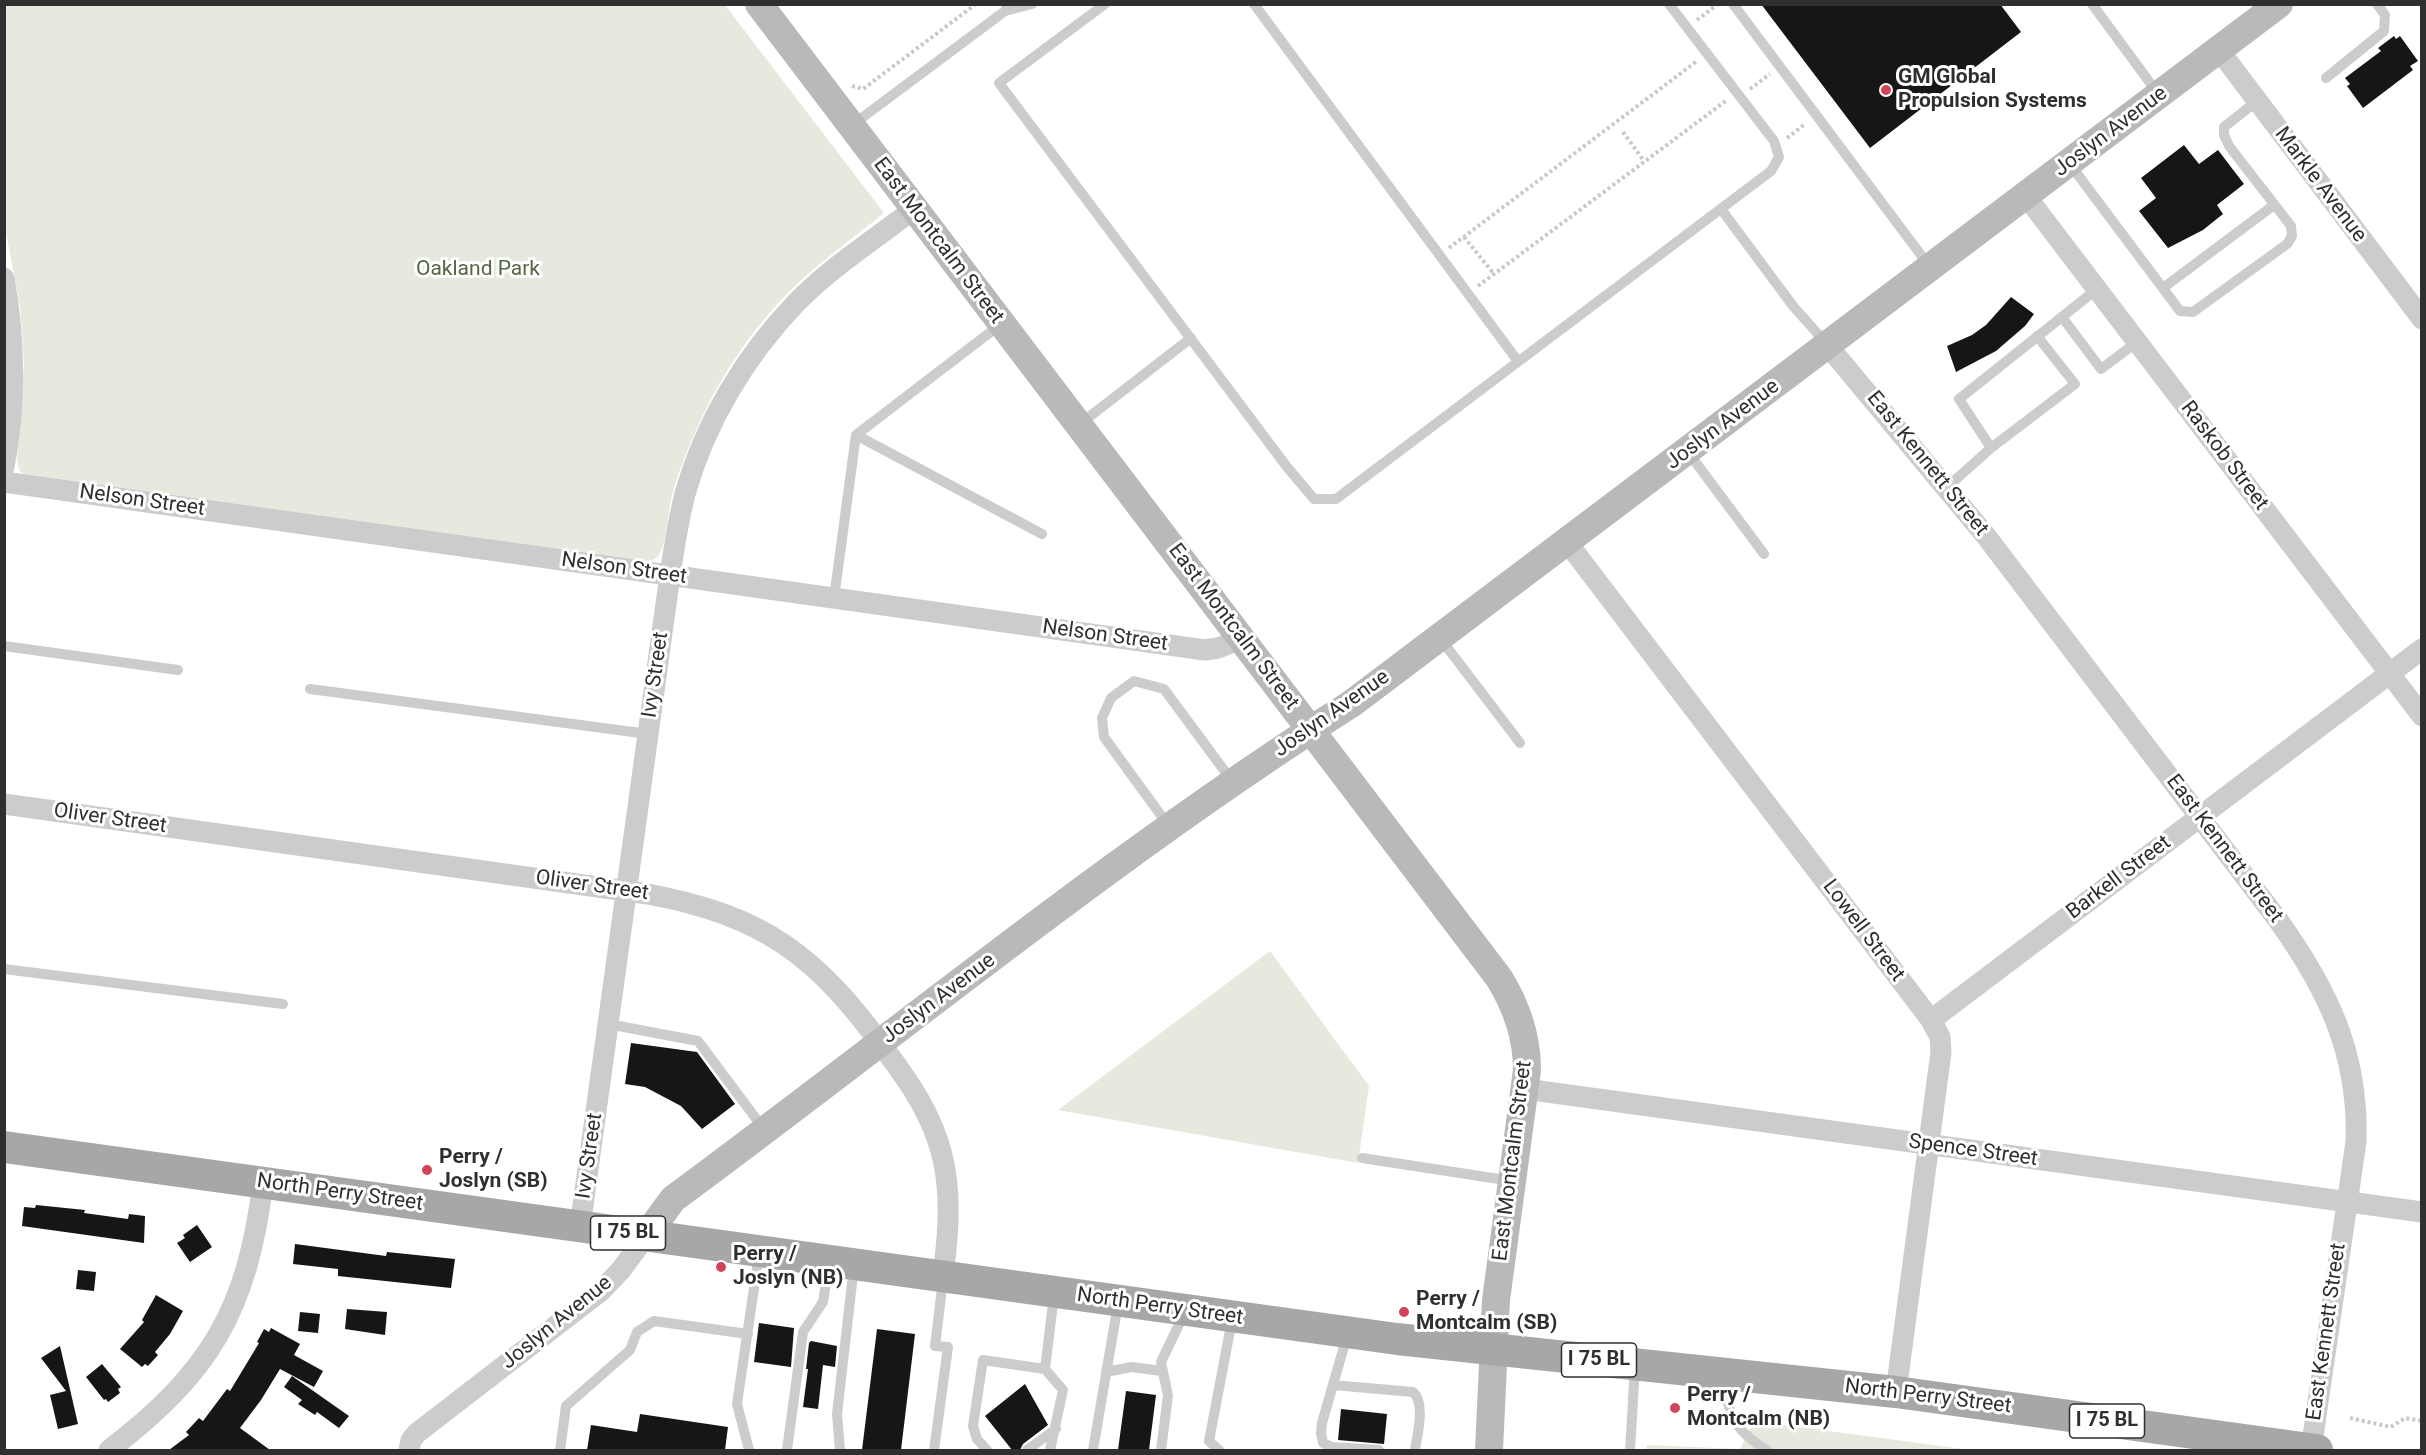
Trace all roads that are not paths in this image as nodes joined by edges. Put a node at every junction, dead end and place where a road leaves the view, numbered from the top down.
1 (759, 4) edge
2 (1032, 4) edge
3 (1105, 4) edge
4 (1254, 4) edge
5 (1670, 4) edge
6 (1733, 4) edge
7 (2092, 4) edge
8 (2279, 4) edge
9 (2377, 4) edge
10 (1007, 8) edge
11 (2219, 50) junction
12 (2326, 78) dead end
13 (2160, 95) junction
14 (2257, 101) junction
15 (851, 126) junction
16 (2069, 163) junction
17 (2026, 196) junction
18 (2274, 205) junction
19 (914, 209) junction
20 (1721, 209) junction
21 (1930, 268) junction
22 (4, 278) edge
23 (2163, 288) junction
24 (2097, 289) junction
25 (2062, 317) junction
26 (2421, 319) edge
27 (1001, 324) junction
28 (2037, 336) junction
29 (1191, 338) junction
30 (2137, 342) junction
31 (1828, 345) junction
32 (1517, 360) junction
33 (1078, 424) junction
34 (856, 435) junction
35 (1991, 448) junction
36 (1688, 452) junction
37 (4, 468) edge
38 (4, 482) edge
39 (1945, 489) junction
40 (1042, 534) dead end
41 (1567, 542) junction
42 (1764, 554) dead end
43 (670, 575) junction
44 (834, 598) junction
45 (1440, 638) junction
46 (1241, 639) junction
47 (4, 646) edge
48 (2421, 649) edge
49 (178, 670) dead end
50 (2389, 673) junction
51 (310, 689) dead end
52 (2421, 716) edge
53 (1311, 730) junction
54 (648, 735) junction
55 (1520, 743) dead end
56 (1234, 783) junction
57 (4, 804) edge
58 (2200, 817) junction
59 (1170, 827) junction
60 (626, 891) junction
61 (4, 969) edge
62 (283, 1004) dead end
63 (1931, 1020) junction
64 (608, 1024) junction
65 (881, 1043) junction
66 (1524, 1089) junction
67 (765, 1131) junction
68 (1929, 1145) junction
69 (4, 1147) edge
70 (1362, 1158) dead end
71 (1513, 1180) junction
72 (263, 1183) junction
73 (2346, 1202) junction
74 (2421, 1212) edge
75 (580, 1227) junction
76 (646, 1236) junction
77 (760, 1251) junction
78 (842, 1263) junction
79 (943, 1276) junction
80 (1055, 1292) junction
81 (1118, 1301) junction
82 (1186, 1310) junction
83 (1233, 1317) junction
84 (1347, 1332) junction
85 (748, 1334) junction
86 (1493, 1348) junction
87 (1635, 1364) junction
88 (1046, 1369) junction
89 (1161, 1371) junction
90 (1106, 1372) junction
91 (1718, 1372) junction
92 (1333, 1385) junction
93 (1896, 1392) junction
94 (1056, 1429) junction
95 (409, 1448) edge
96 (109, 1450) edge
97 (560, 1450) edge
98 (749, 1450) edge
99 (787, 1450) edge
100 (840, 1450) edge
101 (934, 1450) edge
102 (987, 1450) edge
103 (1027, 1450) edge
104 (1050, 1450) edge
105 (1092, 1450) edge
106 (1161, 1450) edge
107 (1219, 1450) edge
108 (1379, 1450) edge
109 (1415, 1450) edge
110 (1489, 1450) edge
111 (1630, 1450) edge
112 (1767, 1450) edge
113 (2314, 1450) edge

1 - 15 main road, East Montcalm Street
2 - 10 lane
3 - 29 lane
4 - 32 lane
5 - 20 lane
6 - 21 lane
7 - 13 lane
8 - 11 main road, Joslyn Avenue
9 - 12 lane
10 - 15 lane
11 - 13 main road, Joslyn Avenue
11 - 14 street, Markle Avenue
13 - 16 main road, Joslyn Avenue
14 - 18 lane
14 - 26 street, Markle Avenue
15 - 19 main road, East Montcalm Street
16 - 17 main road, Joslyn Avenue
16 - 23 lane
17 - 21 main road, Joslyn Avenue
17 - 24 street, Raskob Street
18 - 23 lane
18 - 23 lane
19 - 27 main road, East Montcalm Street
19 - 43 street, Ivy Street
20 - 31 lane
20 - 32 lane
21 - 31 main road, Joslyn Avenue
22 - 37 street
24 - 25 lane
24 - 30 street, Raskob Street
25 - 28 lane
25 - 30 lane
27 - 33 main road, East Montcalm Street
27 - 34 lane
28 - 35 lane
28 - 35 lane
29 - 32 lane
29 - 33 lane
30 - 50 street, Raskob Street
31 - 36 main road, Joslyn Avenue
31 - 39 street, East Kennett Street
33 - 46 main road, East Montcalm Street
34 - 40 lane
34 - 44 lane
35 - 39 lane
36 - 41 main road, Joslyn Avenue
36 - 42 lane
38 - 43 street, Nelson Street
39 - 58 street, East Kennett Street
41 - 45 main road, Joslyn Avenue
41 - 63 street, Lowell Street
43 - 44 street, Nelson Street
43 - 54 street, Ivy Street
44 - 46 street, Nelson Street
45 - 53 main road, Joslyn Avenue
45 - 55 lane
46 - 53 main road, East Montcalm Street
47 - 49 lane
48 - 50 street, Barkell Street
50 - 52 street, Raskob Street
50 - 58 street, Barkell Street
51 - 54 lane
53 - 56 main road, Joslyn Avenue
53 - 66 main road, East Montcalm Street
54 - 60 street, Ivy Street
56 - 59 main road, Joslyn Avenue
56 - 59 lane
57 - 60 street, Oliver Street
58 - 63 street, Barkell Street
58 - 73 street, East Kennett Street
59 - 65 main road, Joslyn Avenue
60 - 64 street, Ivy Street
60 - 65 street, Oliver Street
61 - 62 lane
63 - 68 street, Lowell Street
64 - 67 lane
64 - 75 street, Ivy Street
65 - 67 main road, Joslyn Avenue
65 - 79 street, Oliver Street
66 - 68 street, Spence Street
66 - 71 main road, East Montcalm Street
67 - 76 main road, Joslyn Avenue
68 - 73 street, Spence Street
68 - 93 street, Lowell Street
69 - 72 main road, North Perry Street / I 75 BL
70 - 71 lane
71 - 86 main road, East Montcalm Street
72 - 75 main road, North Perry Street / I 75 BL
72 - 96 street
73 - 74 street, Spence Street
73 - 113 street, East Kennett Street
75 - 76 main road, North Perry Street / I 75 BL
76 - 77 main road, North Perry Street / I 75 BL
76 - 95 street, Joslyn Avenue
77 - 78 main road, North Perry Street / I 75 BL
77 - 85 lane
78 - 79 main road, North Perry Street / I 75 BL
78 - 99 lane
78 - 100 lane
79 - 80 main road, North Perry Street / I 75 BL
79 - 101 lane
80 - 81 main road, North Perry Street / I 75 BL
80 - 88 lane
81 - 82 main road, North Perry Street / I 75 BL
81 - 90 lane
82 - 83 main road, North Perry Street / I 75 BL
82 - 89 lane
83 - 84 main road, North Perry Street / I 75 BL
83 - 107 lane
84 - 86 main road, North Perry Street / I 75 BL
84 - 92 lane
85 - 97 lane
85 - 98 lane
86 - 87 main road, North Perry Street / I 75 BL
86 - 110 main road, East Montcalm Street
87 - 91 main road, North Perry Street / I 75 BL
87 - 111 lane
88 - 94 lane
88 - 102 lane
89 - 90 lane
89 - 106 lane
90 - 105 lane
91 - 93 main road, North Perry Street / I 75 BL
91 - 112 lane
92 - 108 lane
92 - 109 lane
93 - 113 main road, North Perry Street / I 75 BL
94 - 103 lane
94 - 104 lane

